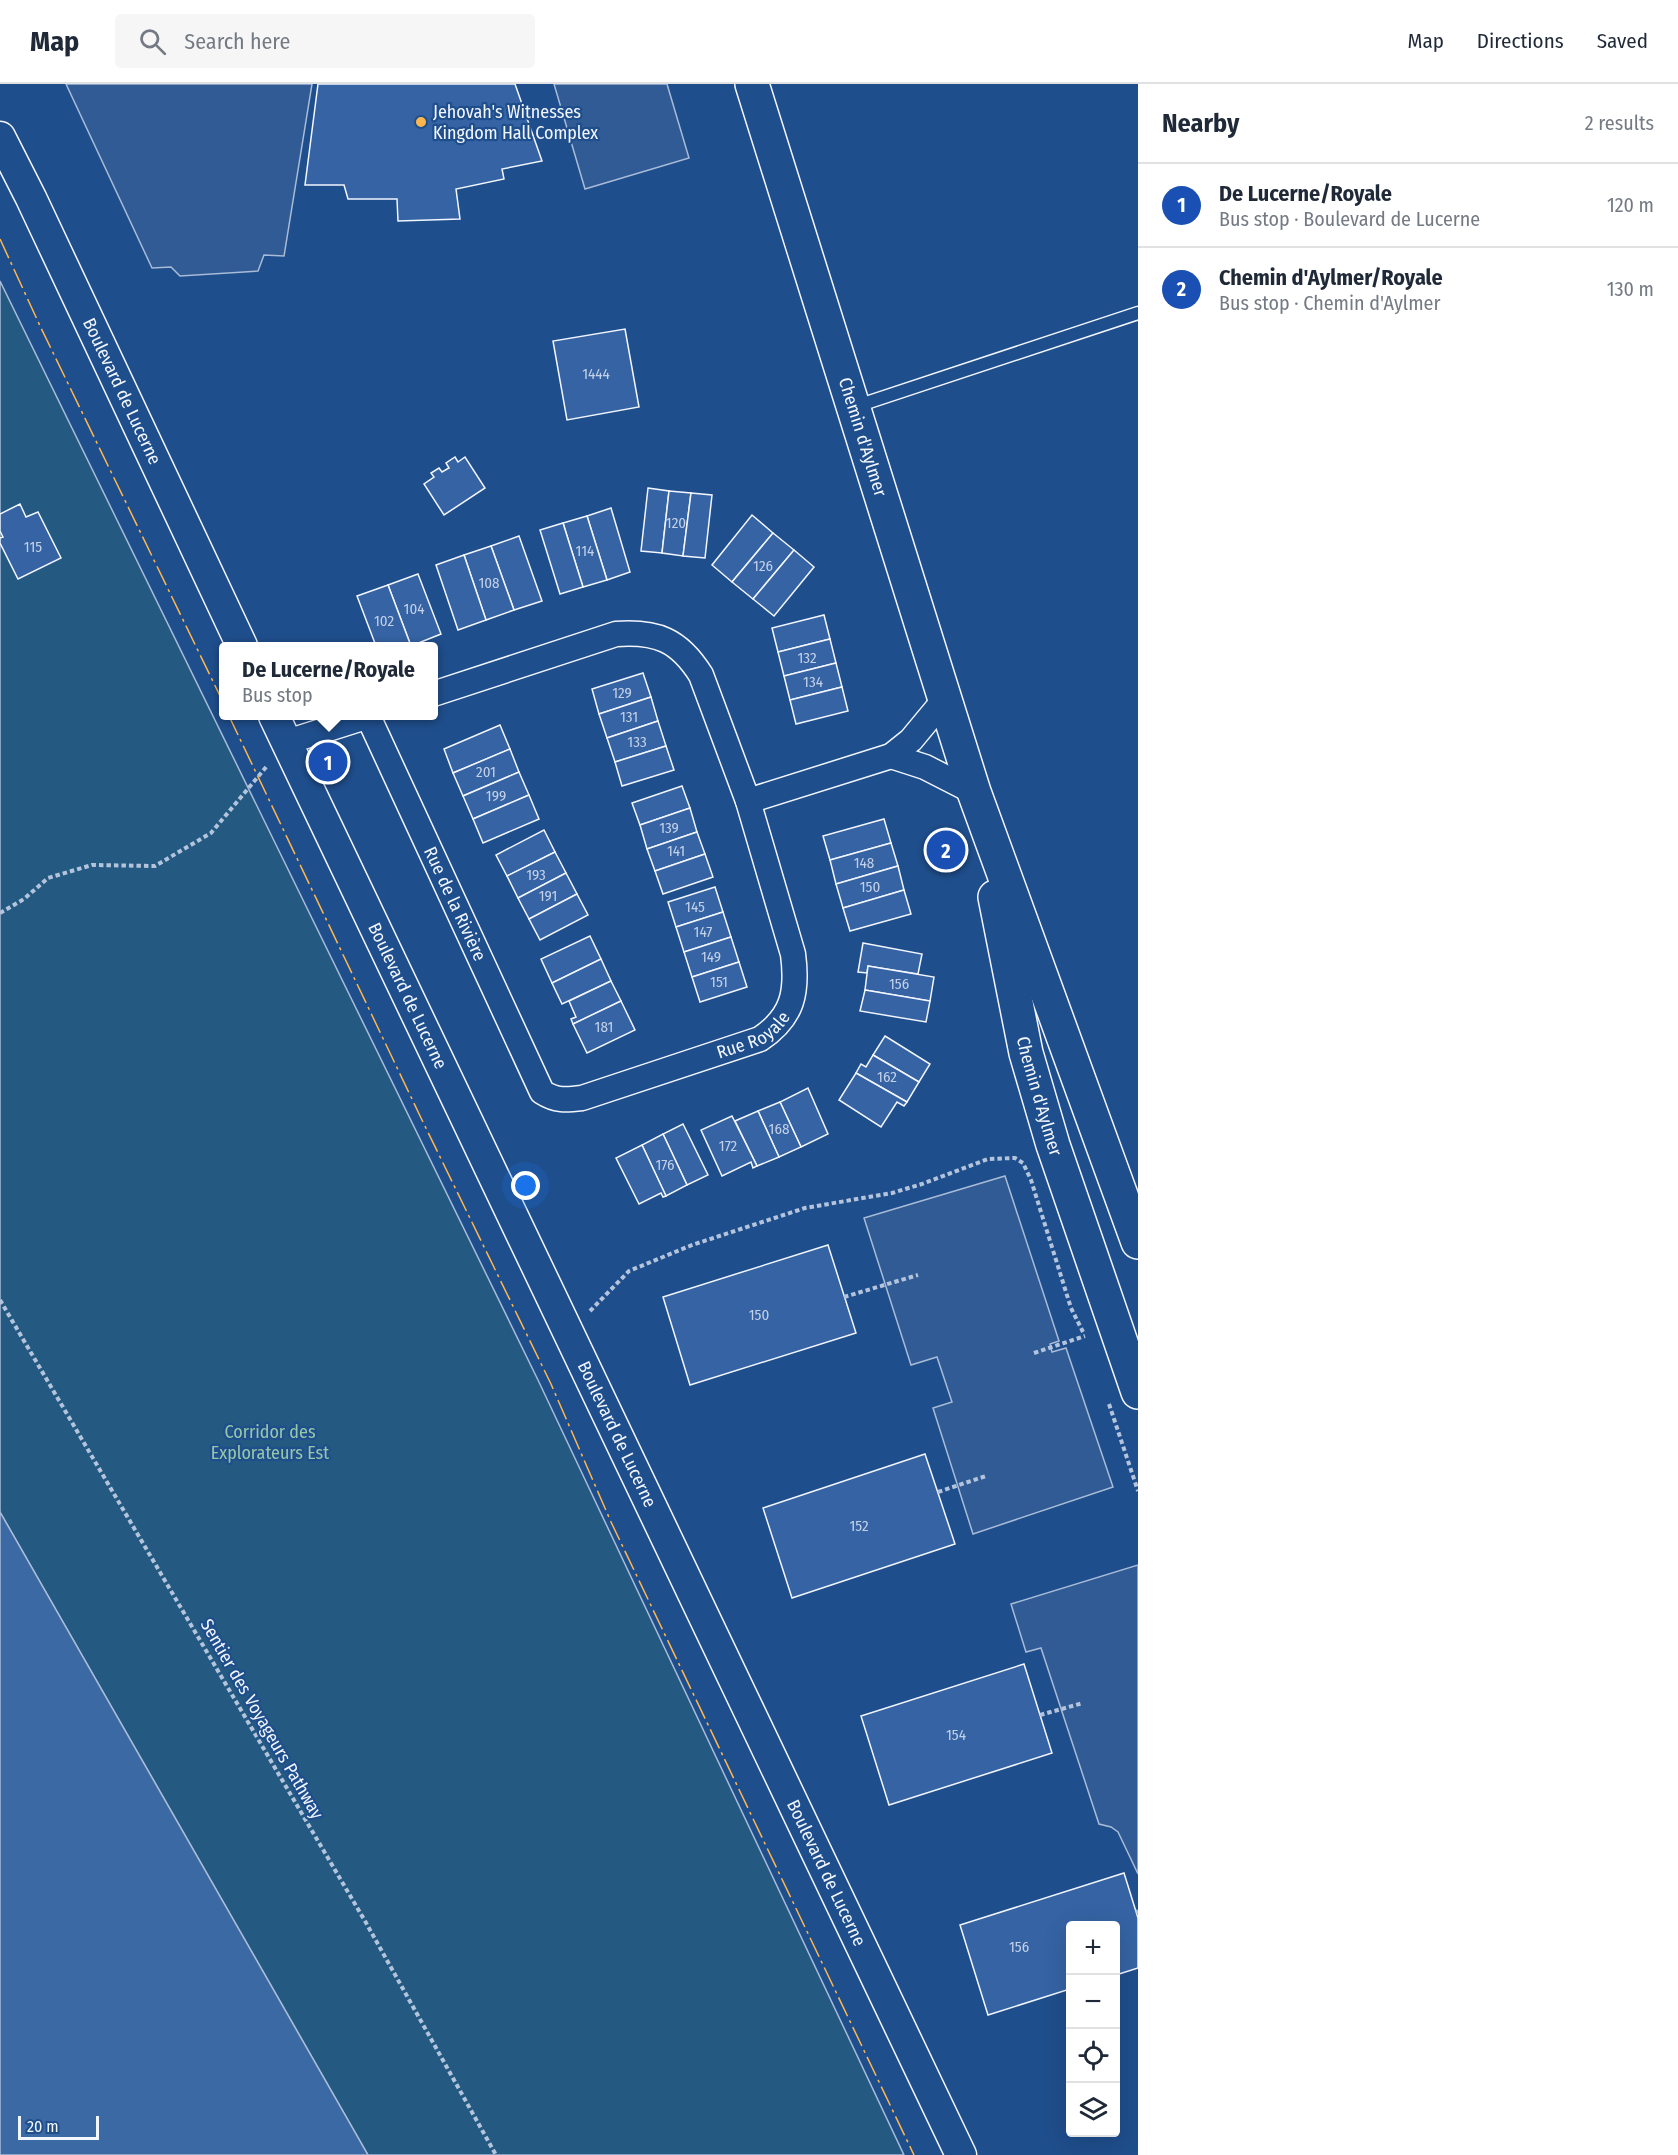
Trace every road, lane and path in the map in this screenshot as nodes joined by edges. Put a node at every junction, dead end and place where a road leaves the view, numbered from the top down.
1 (752, 84) edge
2 (0, 138) edge
3 (1138, 313) edge
4 (854, 408) junction
5 (240, 642) edge
6 (438, 692) edge
7 (945, 699) junction
8 (276, 720) edge
9 (356, 720) edge
10 (370, 720) edge
11 (287, 742) junction
12 (891, 756) junction
13 (974, 792) junction
14 (748, 801) junction
15 (0, 913) edge
16 (542, 1092) joint
17 (1138, 1242) edge
18 (918, 1275) dead end
19 (844, 1297) dead end
20 (0, 1300) edge
21 (564, 1326) junction
22 (1085, 1336) junction
23 (1089, 1347) dead end
24 (1034, 1353) dead end
25 (1123, 1397) edge
26 (986, 1476) dead end
27 (1138, 1491) edge
28 (938, 1492) dead end
29 (1083, 1703) dead end
30 (1040, 1715) dead end
31 (496, 2155) edge
32 (961, 2155) edge

1 - 4 main road, Chemin d'Aylmer
2 - 5 street, Boulevard de Lucerne
3 - 4 lane
4 - 7 main road, Chemin d'Aylmer
6 - 14 street, Rue Royale
7 - 12 street
7 - 13 main road, Chemin d'Aylmer
8 - 11 street, Boulevard de Lucerne
9 - 11 street
10 - 16 street, Rue de la Rivière
11 - 15 path
11 - 21 street, Boulevard de Lucerne
12 - 13 street
12 - 14 street
13 - 17 main road, Chemin d'Aylmer
13 - 25 main road, Chemin d'Aylmer
14 - 16 street, Rue Royale
18 - 19 path
20 - 31 path, Sentier des Voyageurs Pathway
21 - 22 path
21 - 32 street, Boulevard de Lucerne
22 - 23 path
22 - 24 path
25 - 27 path
26 - 28 path
29 - 30 path

